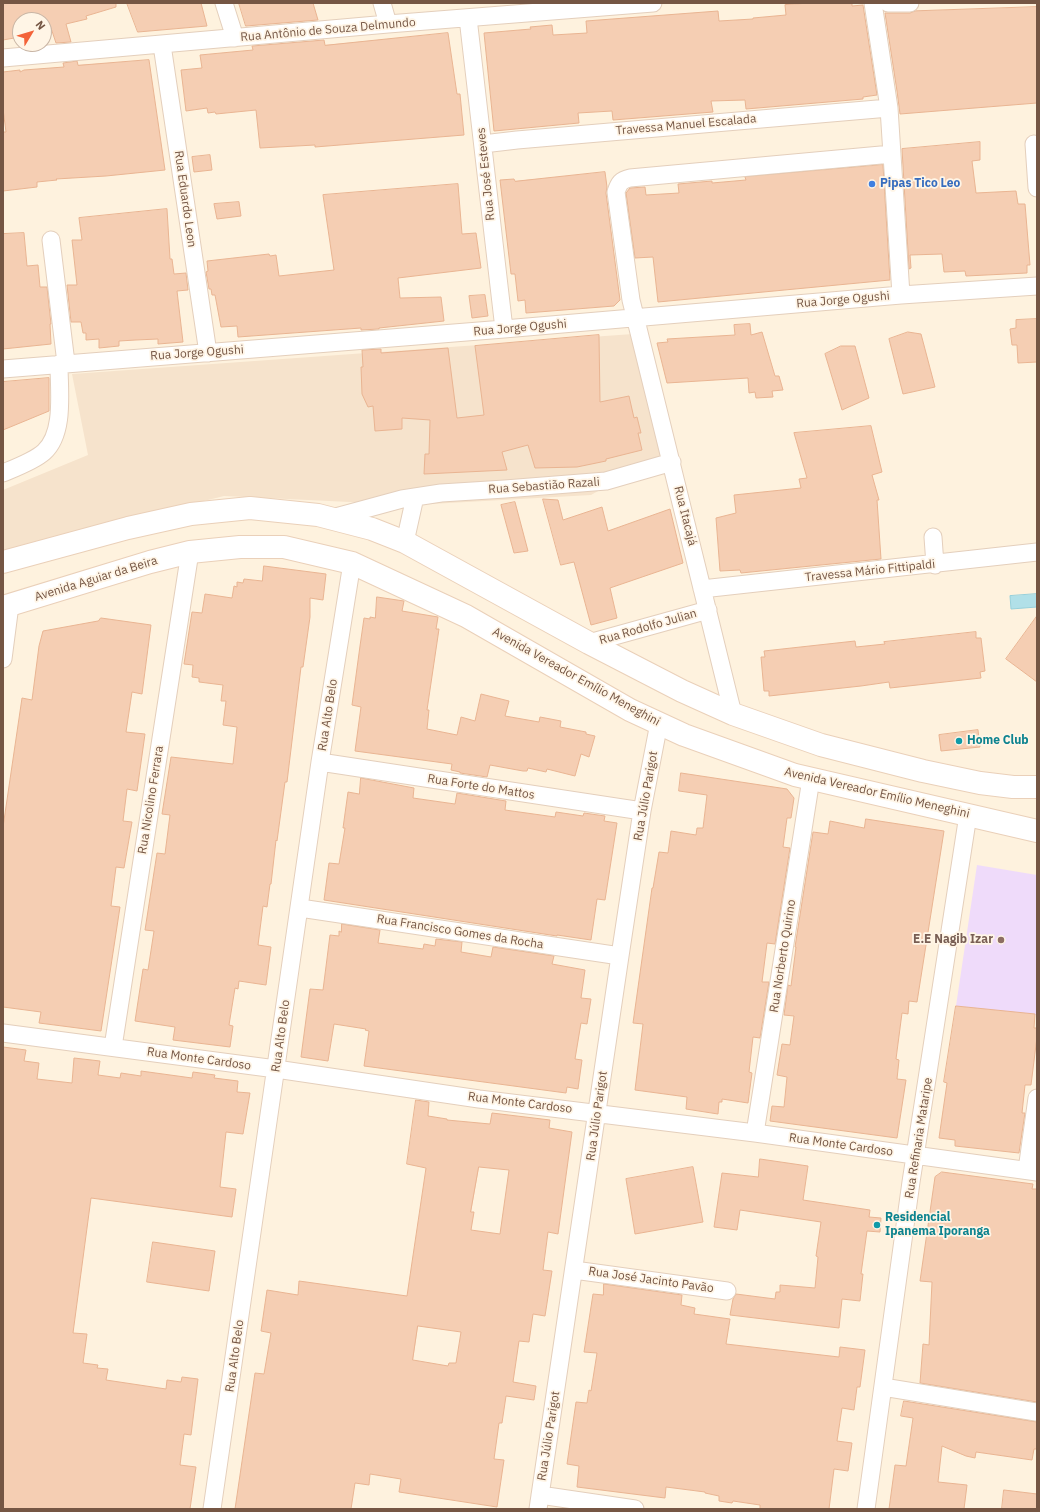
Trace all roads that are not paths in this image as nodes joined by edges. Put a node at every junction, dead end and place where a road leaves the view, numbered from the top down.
1 (224, 3) edge
2 (382, 3) edge
3 (642, 3) edge
4 (873, 3) edge
5 (888, 3) edge
6 (910, 3) edge
7 (542, 7) edge
8 (468, 18) junction
9 (388, 24) junction
10 (235, 38) junction
11 (162, 45) junction
12 (3, 58) edge
13 (889, 108) junction
14 (483, 144) junction
15 (1034, 144) dead end
16 (892, 154) junction
17 (1037, 188) edge
18 (51, 240) dead end
19 (1037, 286) edge
20 (901, 295) junction
21 (636, 318) junction
22 (504, 329) junction
23 (208, 353) junction
24 (63, 364) junction
25 (3, 369) edge
26 (672, 462) junction
27 (3, 473) edge
28 (415, 497) junction
29 (332, 518) junction
30 (933, 537) dead end
31 (405, 542) junction
32 (190, 552) junction
33 (1037, 552) edge
34 (3, 562) edge
35 (352, 563) junction
36 (936, 565) junction
37 (702, 589) junction
38 (7, 606) edge
39 (708, 610) junction
40 (589, 644) junction
41 (3, 659) edge
42 (733, 714) junction
43 (659, 723) junction
44 (320, 762) junction
45 (811, 779) junction
46 (1037, 787) edge
47 (642, 811) junction
48 (968, 815) junction
49 (1037, 831) edge
50 (300, 908) junction
51 (620, 956) junction
52 (3, 1033) edge
53 (113, 1047) junction
54 (276, 1069) junction
55 (1037, 1098) edge
56 (598, 1113) junction
57 (755, 1133) junction
58 (916, 1155) junction
59 (1032, 1171) edge
60 (574, 1270) junction
61 (727, 1291) dead end
62 (883, 1387) junction
63 (1036, 1412) edge
64 (539, 1502) edge
65 (212, 1509) edge
66 (635, 1509) edge
67 (866, 1509) edge

1 - 10 street
2 - 9 street
3 - 7 street, Rua Antônio de Souza Delmundo
4 - 13 street
5 - 6 street
7 - 8 street, Rua Antônio de Souza Delmundo
8 - 9 street, Rua Antônio de Souza Delmundo
8 - 14 street, Rua José Esteves
9 - 10 street, Rua Antônio de Souza Delmundo
10 - 11 street, Rua Antônio de Souza Delmundo
11 - 12 street, Rua Antônio de Souza Delmundo
11 - 23 street, Rua Eduardo Leon
13 - 14 street, Travessa Manuel Escalada
13 - 16 street
14 - 22 street, Rua José Esteves
15 - 17 street
16 - 20 street
16 - 21 street, Rua Itacajá
18 - 24 street
19 - 20 street, Rua Jorge Ogushi
20 - 21 street, Rua Jorge Ogushi
21 - 22 street, Rua Jorge Ogushi
21 - 26 street, Rua Itacajá
22 - 23 street, Rua Jorge Ogushi
23 - 24 street, Rua Jorge Ogushi
24 - 25 street, Rua Jorge Ogushi
24 - 27 street
26 - 28 street, Rua Sebastião Razali
26 - 37 street, Rua Itacajá
28 - 29 street, Rua Sebastião Razali
28 - 31 street
29 - 31 main road
29 - 34 main road
30 - 36 street
31 - 40 main road
32 - 35 main road, Avenida Vereador Emílio Meneghini
32 - 38 main road, Avenida Aguiar da Beira
32 - 53 street, Rua Nicolino Ferrara
33 - 36 street, Travessa Mário Fittipaldi
35 - 43 main road, Avenida Vereador Emílio Meneghini
35 - 44 street, Rua Alto Belo
36 - 37 street, Travessa Mário Fittipaldi
37 - 39 street, Rua Itacajá
38 - 41 street
39 - 40 street, Rua Rodolfo Julian
39 - 42 street, Rua Itacajá
40 - 42 main road
42 - 46 main road
43 - 45 main road, Avenida Vereador Emílio Meneghini
43 - 47 street, Rua Júlio Parigot
44 - 47 street, Rua Forte do Mattos
44 - 50 street, Rua Alto Belo
45 - 48 main road, Avenida Vereador Emílio Meneghini
45 - 57 street, Rua Norberto Quirino
47 - 51 street, Rua Júlio Parigot
48 - 49 main road, Avenida Vereador Emílio Meneghini
48 - 58 street, Rua Refinaria Mataripe
50 - 51 street, Rua Francisco Gomes da Rocha
50 - 54 street, Rua Alto Belo
51 - 56 street, Rua Júlio Parigot
52 - 53 street, Rua Monte Cardoso
53 - 54 street, Rua Monte Cardoso
54 - 56 street, Rua Monte Cardoso
54 - 65 street, Rua Alto Belo
55 - 59 street
56 - 57 street, Rua Monte Cardoso
56 - 60 street, Rua Júlio Parigot
57 - 58 street, Rua Monte Cardoso
58 - 59 street, Rua Monte Cardoso
58 - 62 street, Rua Refinaria Mataripe
60 - 61 street, Rua José Jacinto Pavão
60 - 64 street, Rua Júlio Parigot
62 - 63 street
62 - 67 street, Rua Refinaria Mataripe
64 - 66 street

